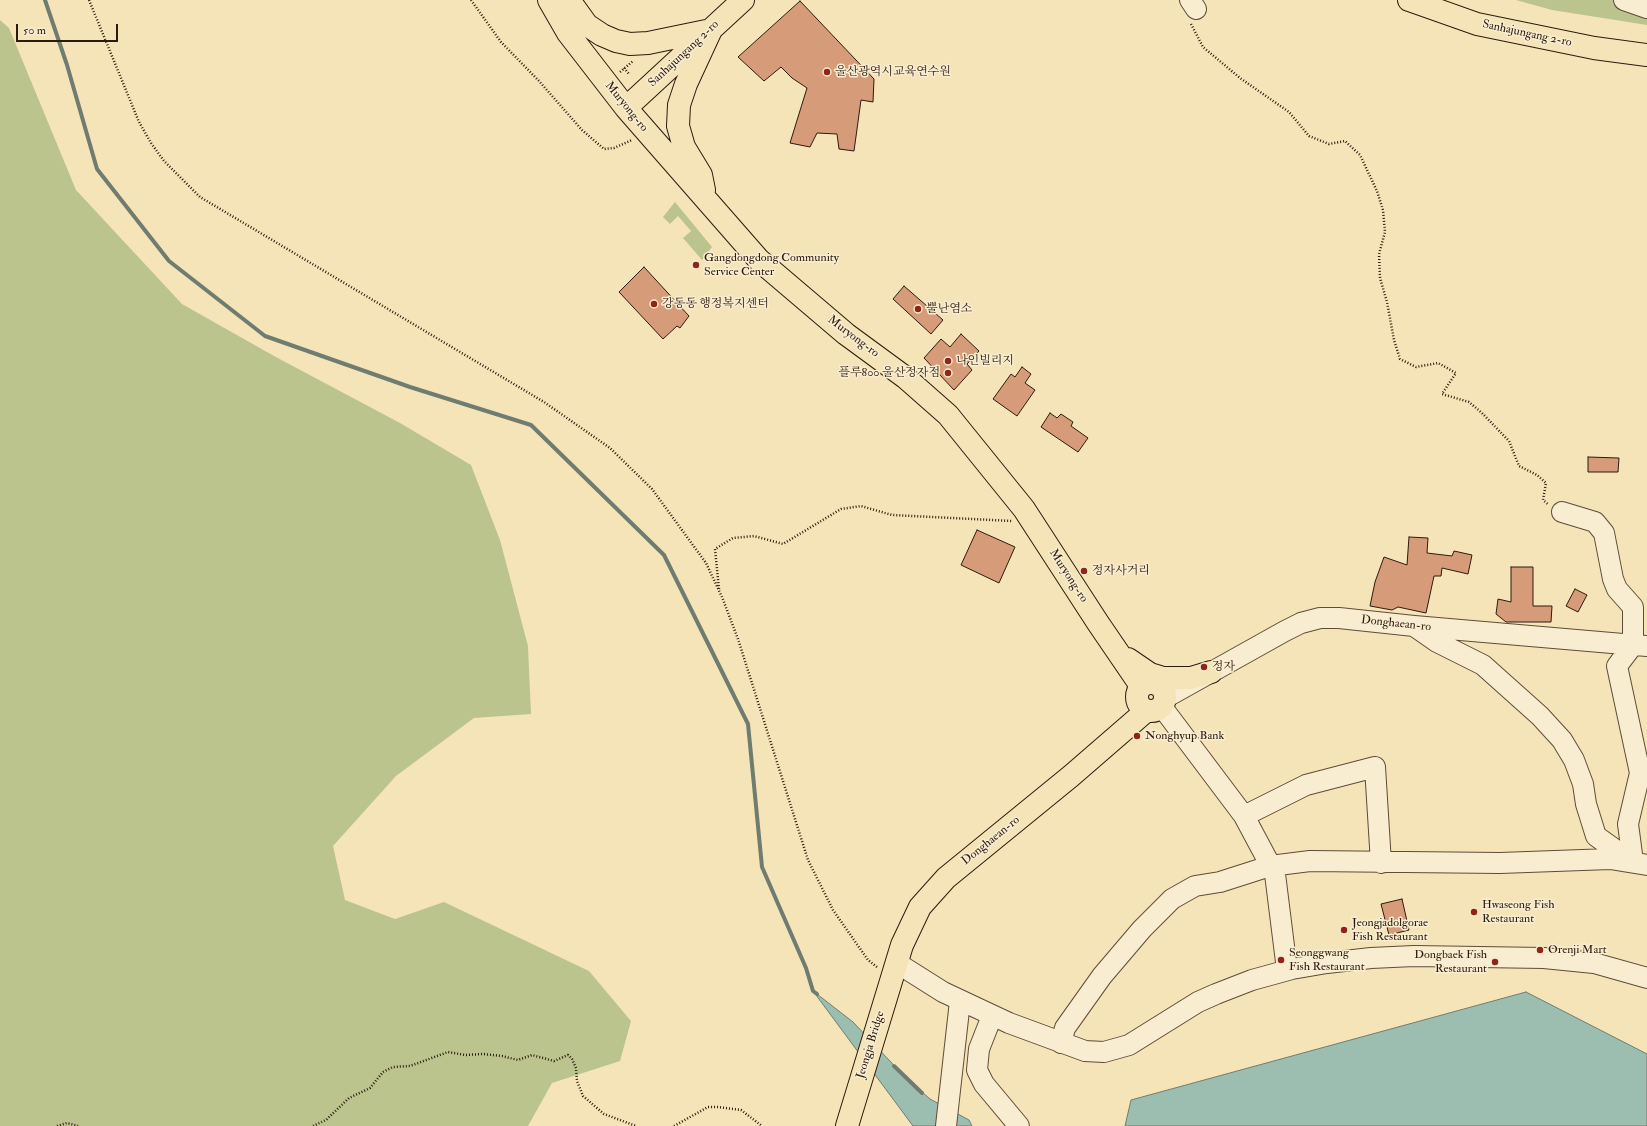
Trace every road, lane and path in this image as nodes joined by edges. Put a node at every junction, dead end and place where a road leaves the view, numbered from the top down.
1 (89, 0) edge
2 (471, 0) edge
3 (549, 0) edge
4 (569, 0) edge
5 (743, 0) edge
6 (1409, 0) edge
7 (1624, 0) edge
8 (1193, 4) edge
9 (1647, 8) edge
10 (711, 30) junction
11 (1647, 55) edge
12 (637, 58) dead end
13 (624, 68) junction
14 (618, 74) dead end
15 (629, 74) dead end
16 (626, 108) junction
17 (647, 134) junction
18 (707, 201) junction
19 (1562, 512) joint
20 (1033, 522) junction
21 (720, 592) junction
22 (1414, 626) junction
23 (1640, 645) edge
24 (1119, 652) junction
25 (1210, 672) junction
26 (1158, 705) junction
27 (1244, 816) junction
28 (1381, 863) junction
29 (1640, 863) edge
30 (1270, 866) junction
31 (1287, 970) junction
32 (895, 971) junction
33 (1647, 978) edge
34 (960, 1001) junction
35 (883, 1005) joint
36 (992, 1016) junction
37 (1061, 1043) junction
38 (57, 1126) edge
39 (78, 1126) edge
40 (313, 1126) edge
41 (636, 1126) edge
42 (674, 1126) edge
43 (762, 1126) edge
44 (847, 1126) edge
45 (946, 1126) edge
46 (1018, 1126) edge

1 - 21 path
2 - 17 path
3 - 16 main road, Muryong-ro
4 - 10 main road
5 - 10 main road, Sanhajungang 2-ro
6 - 11 main road, Sanhajungang 2-ro
7 - 9 street
8 - 19 path
10 - 16 main road, Sanhajungang 2-ro
10 - 18 main road
12 - 13 path
13 - 14 path
13 - 15 path
16 - 17 main road, Muryong-ro
17 - 18 main road, Muryong-ro
18 - 20 main road, Muryong-ro
19 - 23 street
20 - 21 path
20 - 24 main road, Muryong-ro
21 - 32 path
22 - 23 street, Donghaean-ro
22 - 25 street, Donghaean-ro
22 - 29 street
23 - 29 street
24 - 25 main road
24 - 26 main road, Muryong-ro
25 - 26 street, Donghaean-ro
26 - 27 street
26 - 32 main road, Donghaean-ro
27 - 28 street
27 - 30 street
28 - 29 street
28 - 30 street
30 - 31 street
30 - 37 street
31 - 33 street
31 - 37 street
32 - 34 street
32 - 35 main road, Donghaean-ro
34 - 36 street
34 - 45 street
35 - 44 main road, Jeongja Bridge
36 - 37 street
36 - 46 street
38 - 39 path
40 - 41 path
42 - 43 path

